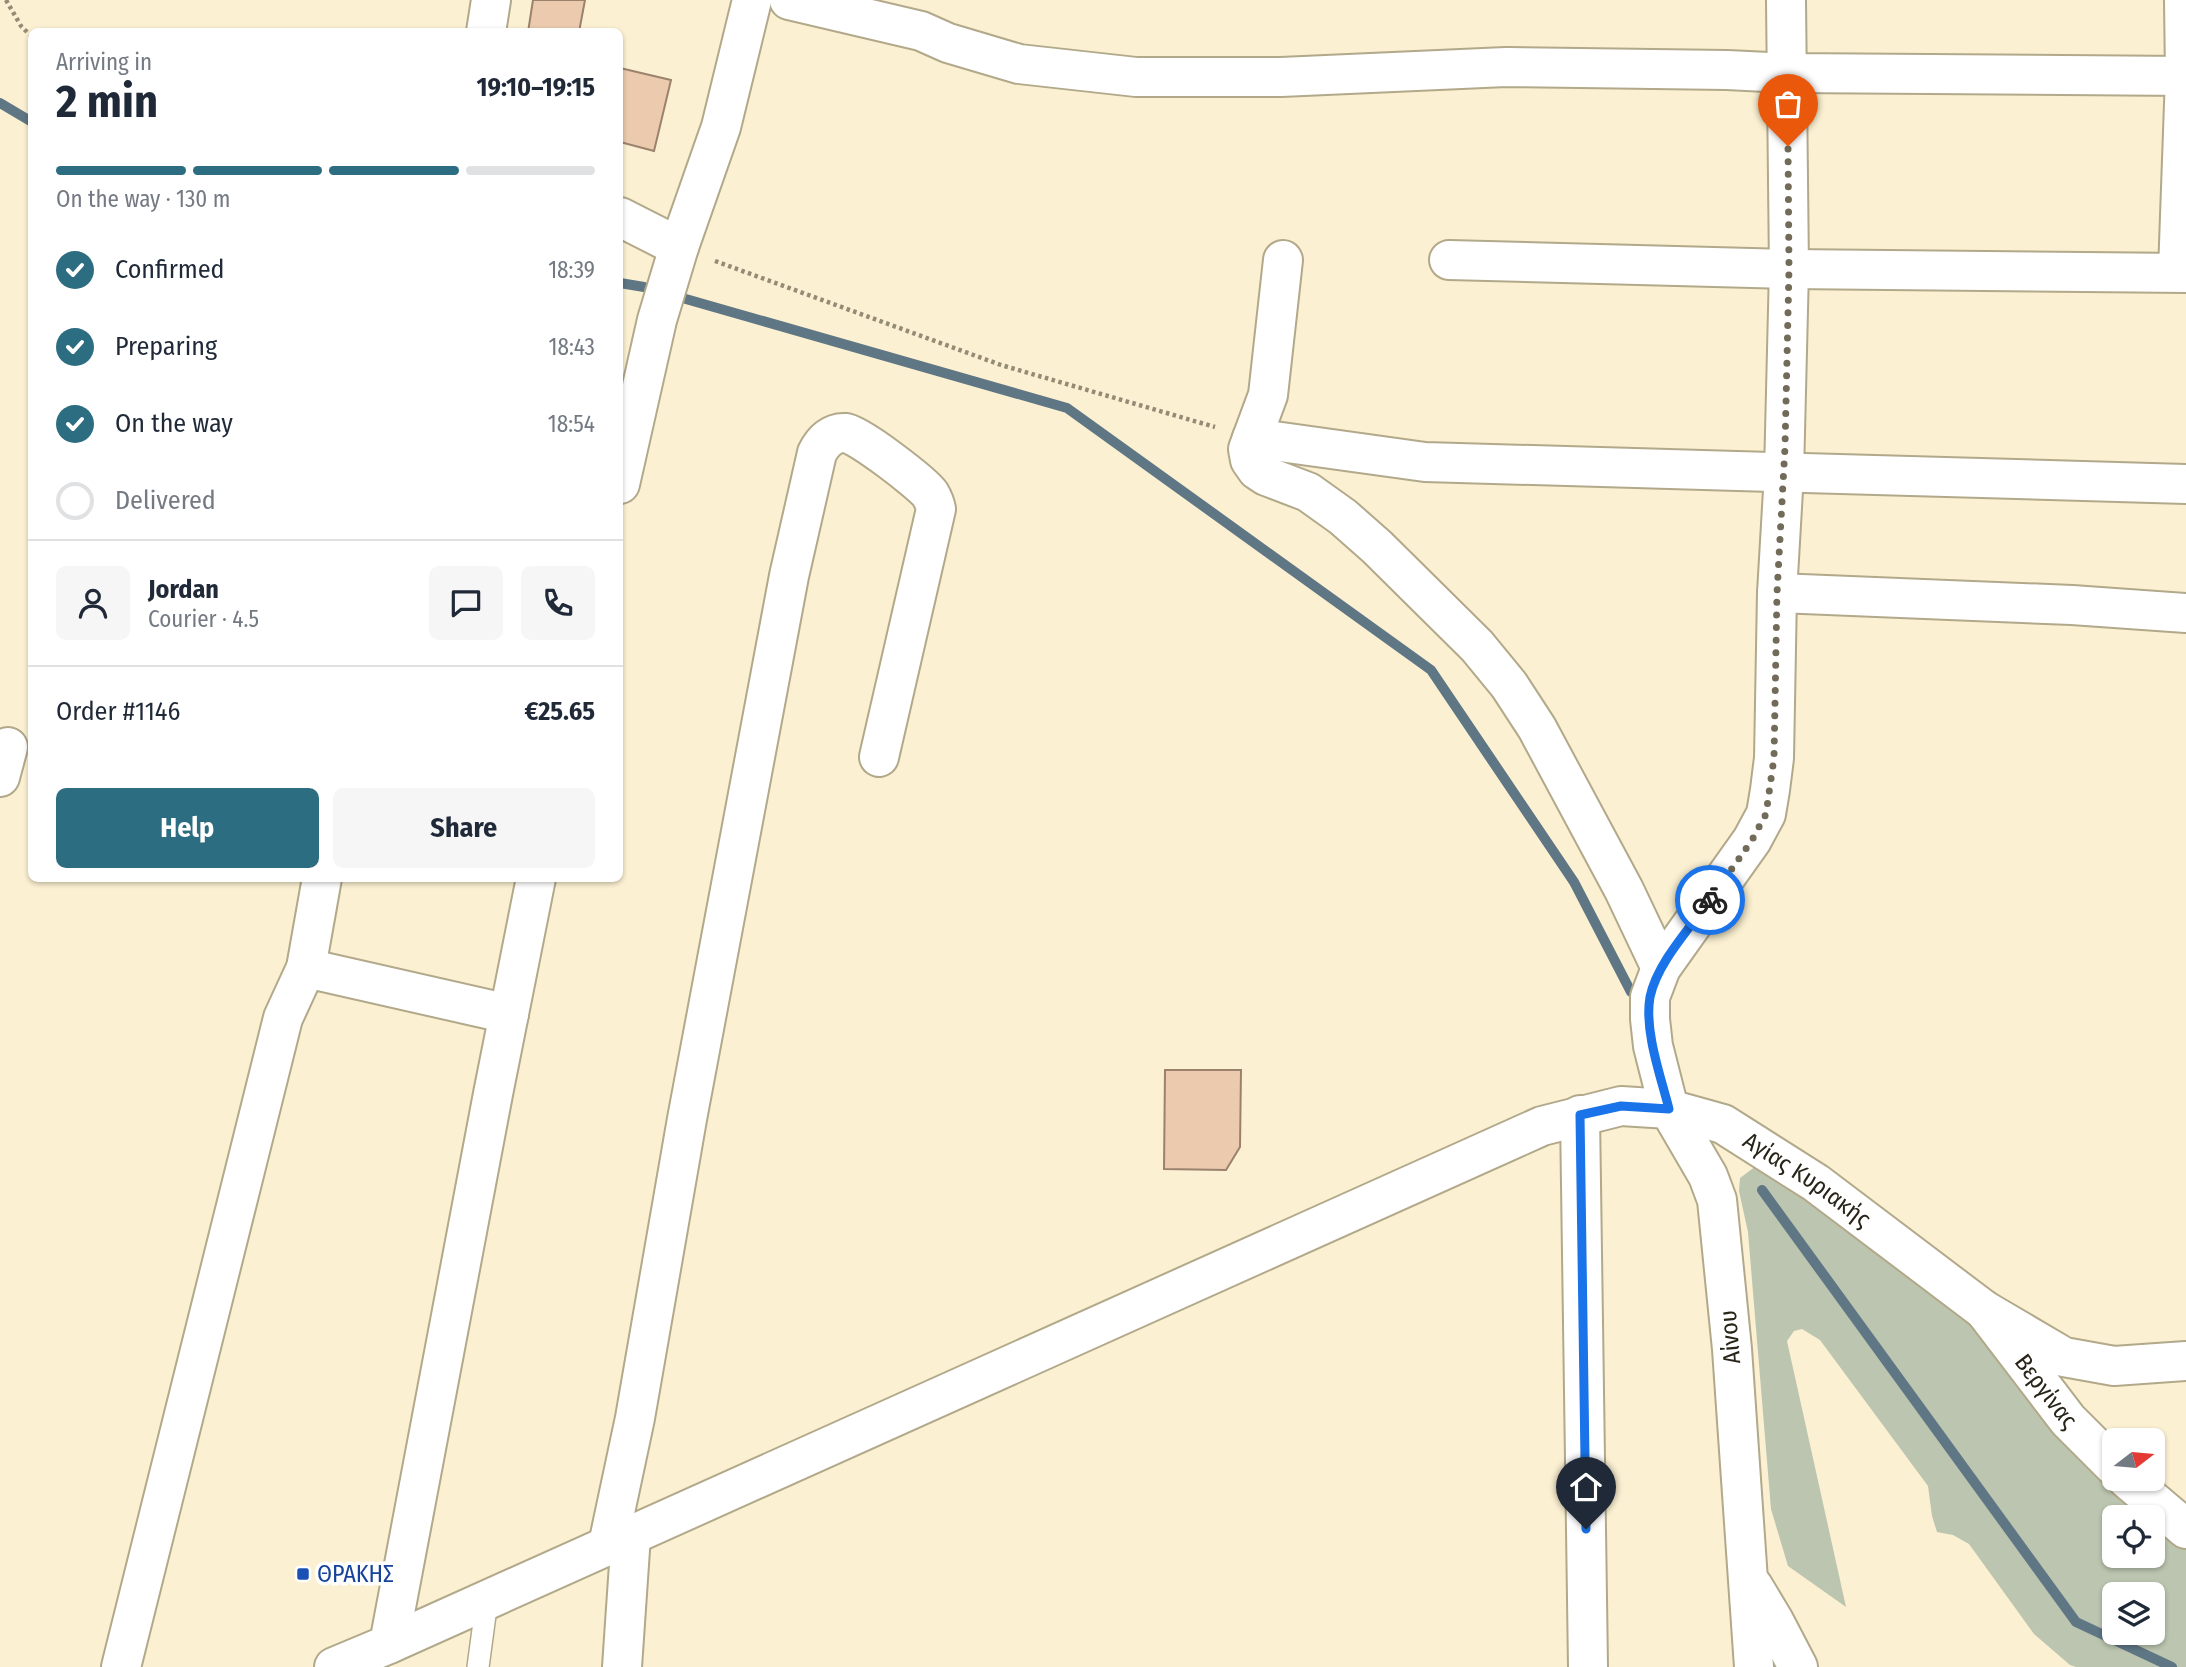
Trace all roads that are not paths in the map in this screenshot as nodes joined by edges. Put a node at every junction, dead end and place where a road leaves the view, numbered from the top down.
1 (491, 0) edge
2 (752, 0) edge
3 (789, 0) edge
4 (1786, 0) edge
5 (2184, 0) edge
6 (487, 28) edge
7 (1788, 73) junction
8 (2185, 76) edge
9 (623, 219) edge
10 (676, 258) junction
11 (1283, 260) dead end
12 (1449, 260) dead end
13 (1789, 269) junction
14 (2182, 272) edge
15 (1252, 438) junction
16 (623, 471) edge
17 (1784, 472) junction
18 (2186, 484) edge
19 (1777, 593) junction
20 (2186, 612) edge
21 (879, 757) dead end
22 (321, 882) edge
23 (535, 882) edge
24 (306, 968) junction
25 (1661, 968) junction
26 (509, 1014) junction
27 (1669, 1109) junction
28 (1580, 1115) junction
29 (1984, 1310) junction
30 (2186, 1361) edge
31 (2102, 1454) edge
32 (2141, 1491) edge
33 (2186, 1529) edge
34 (620, 1540) junction
35 (1748, 1578) junction
36 (487, 1600) junction
37 (389, 1644) junction
38 (121, 1667) edge
39 (334, 1667) edge
40 (478, 1667) edge
41 (622, 1667) edge
42 (1588, 1667) edge
43 (1754, 1667) edge
44 (1798, 1667) edge

1 - 6 street
2 - 10 street
3 - 7 street
4 - 7 street, Αίνου
5 - 8 street
7 - 8 street
7 - 13 street, Αίνου
8 - 14 street
9 - 10 street
10 - 16 street
11 - 15 street
12 - 13 street
13 - 14 street
13 - 17 street, Αίνου
15 - 17 street
15 - 25 street
17 - 18 street
17 - 19 street, Αίνου
19 - 20 street
19 - 25 street, Αίνου
21 - 34 street
22 - 24 street
23 - 26 street
24 - 26 street
24 - 38 street
25 - 27 street, Αίνου
26 - 37 street
27 - 28 street, Αγίας Κυριακής
27 - 29 street, Αγίας Κυριακής
27 - 35 street, Αίνου
28 - 34 street, Αγίας Κυριακής
28 - 42 street
29 - 30 street, Αγίας Κυριακής
29 - 31 street, Βεργίνας
32 - 33 street
34 - 36 street, Αγίας Κυριακής
34 - 41 street
35 - 43 street, Αίνου
35 - 44 street, Αίνου
36 - 37 street, Αγίας Κυριακής
36 - 40 lane
37 - 39 street, Αγίας Κυριακής

